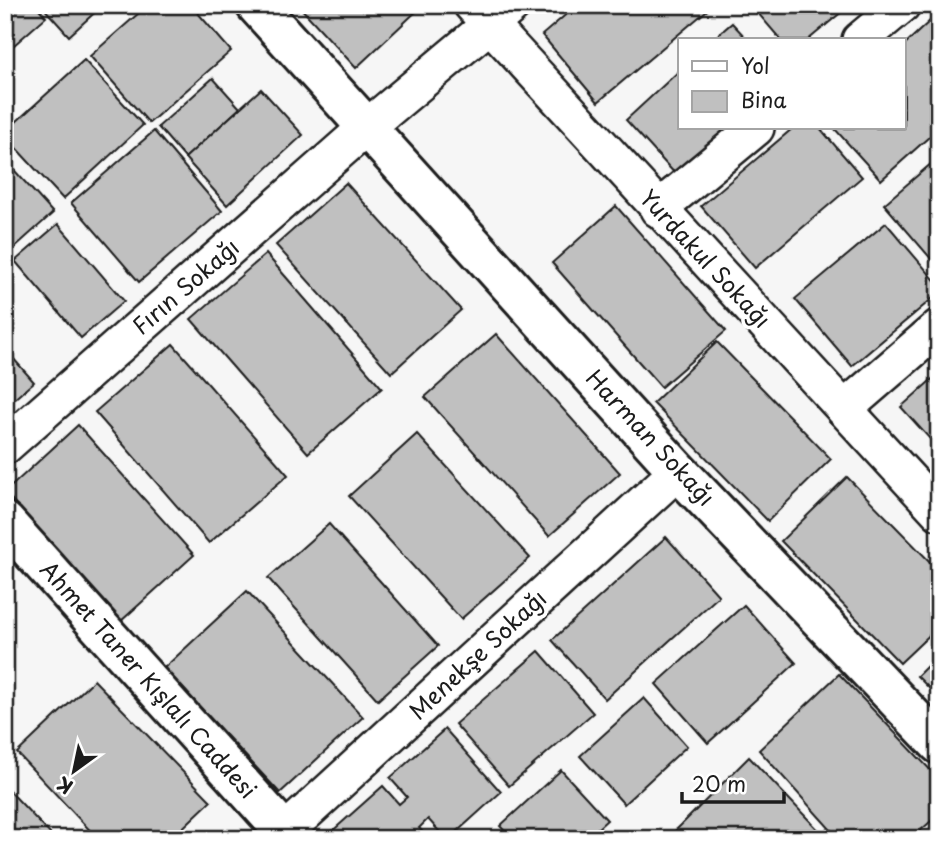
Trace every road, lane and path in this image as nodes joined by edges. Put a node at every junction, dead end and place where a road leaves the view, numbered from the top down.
1 (256, 5) edge
2 (902, 5) edge
3 (492, 12) edge
4 (862, 38) edge
5 (367, 127) junction
6 (754, 130) edge
7 (658, 209) junction
8 (939, 327) edge
9 (844, 409) junction
10 (5, 446) edge
11 (678, 471) junction
12 (939, 512) edge
13 (5, 522) edge
14 (939, 744) edge
15 (284, 836) edge

1 - 5 street, Harman Sokağı
2 - 4 street
3 - 5 street, Fırın Sokağı
3 - 7 street, Yurdakul Sokağı
5 - 10 street, Fırın Sokağı
5 - 11 street, Harman Sokağı
6 - 7 street
7 - 9 street, Yurdakul Sokağı
8 - 9 street
9 - 12 street, Yurdakul Sokağı
11 - 14 street, Harman Sokağı
11 - 15 street, Menekşe Sokağı
13 - 15 street, Ahmet Taner Kışlalı Caddesi

